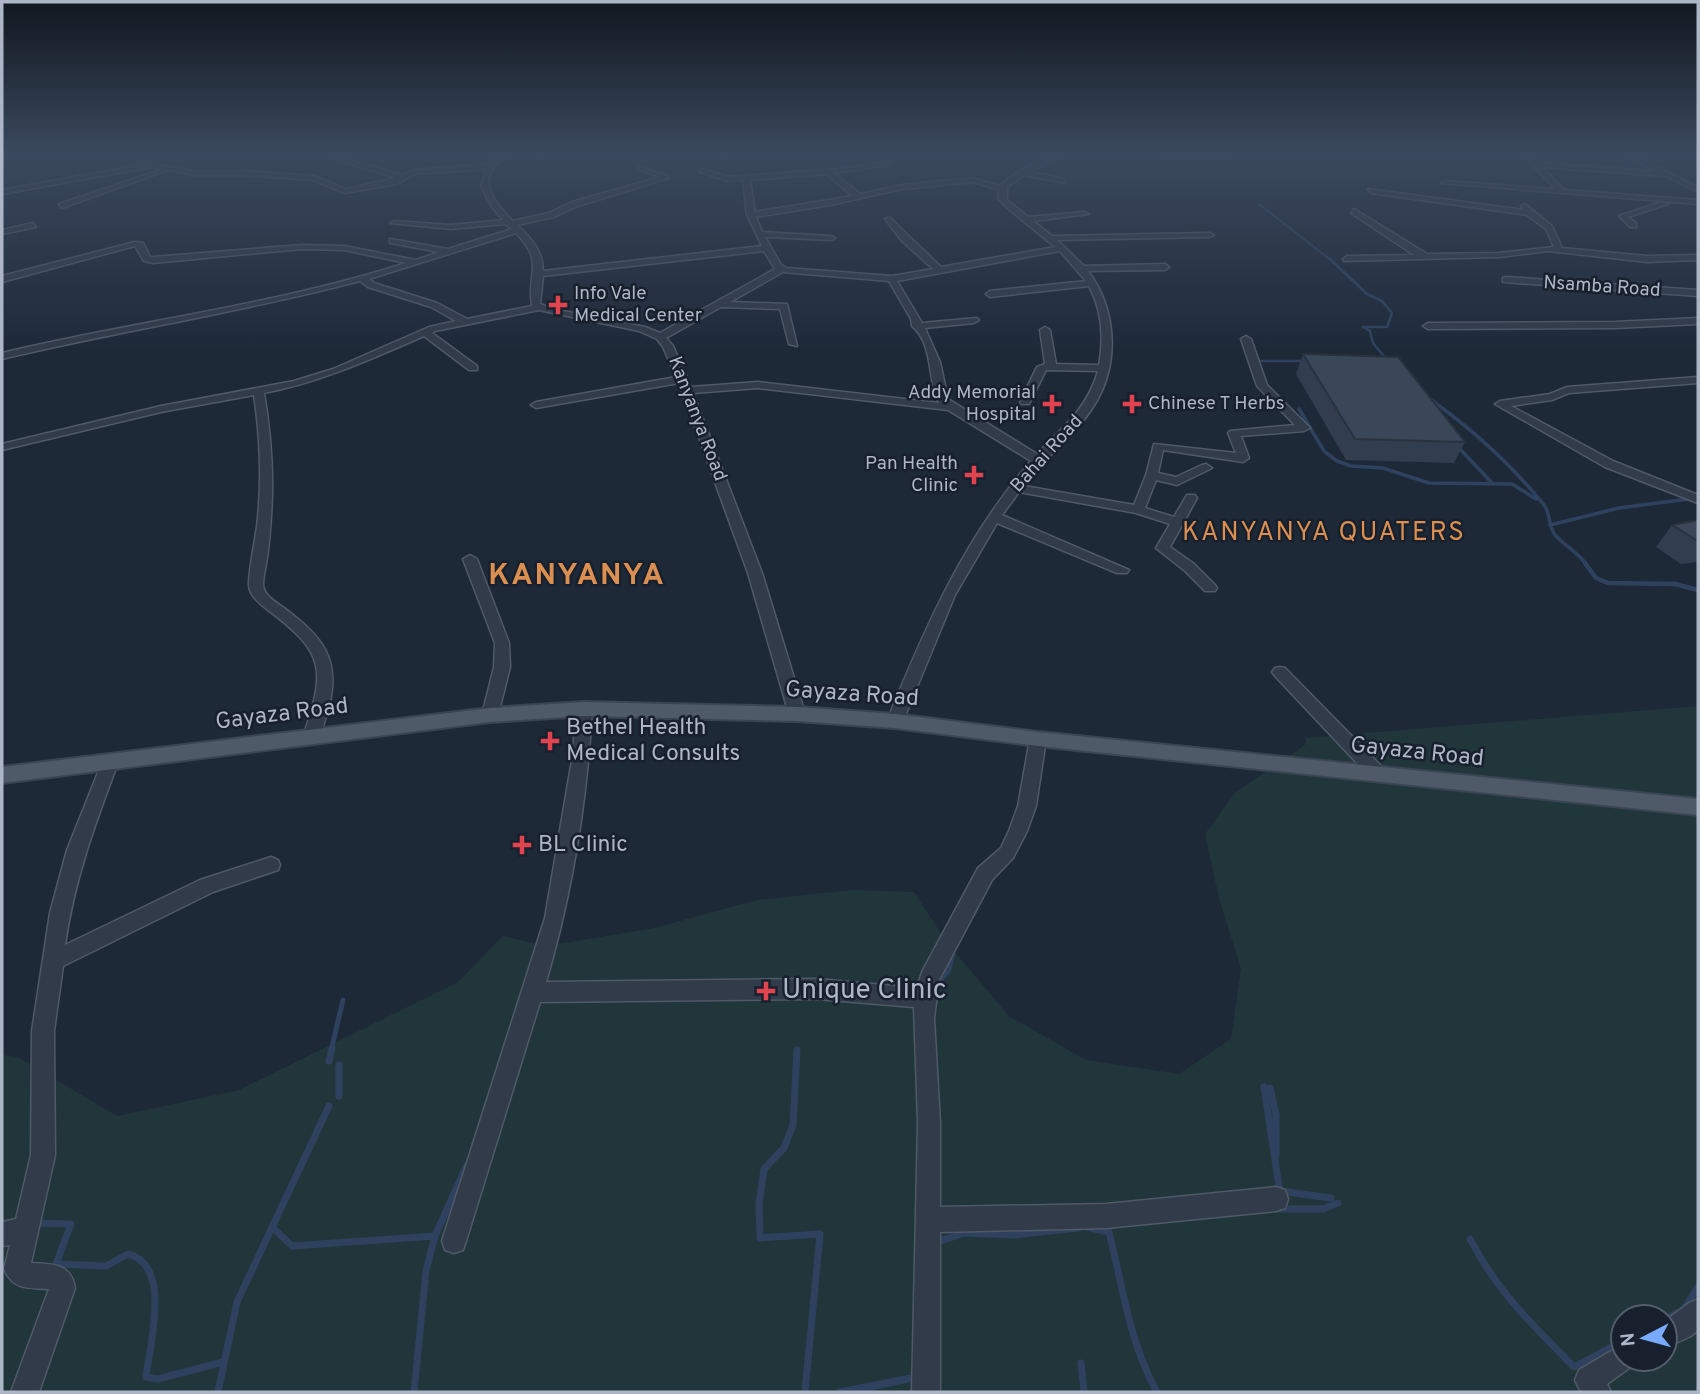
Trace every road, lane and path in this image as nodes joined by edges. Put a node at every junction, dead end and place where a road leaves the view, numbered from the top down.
1 (507, 220) edge
2 (530, 220) edge
3 (754, 220) edge
4 (890, 220) edge
5 (1027, 220) edge
6 (1367, 220) edge
7 (1539, 220) edge
8 (1628, 220) edge
9 (394, 223) dead end
10 (33, 225) dead end
11 (510, 225) junction
12 (1633, 225) dead end
13 (2, 232) edge
14 (760, 233) junction
15 (1210, 235) dead end
16 (831, 237) dead end
17 (1051, 238) junction
18 (393, 241) dead end
19 (767, 248) junction
20 (1062, 248) junction
21 (1559, 250) junction
22 (451, 252) junction
23 (1424, 256) junction
24 (1698, 258) edge
25 (1347, 259) dead end
26 (416, 262) junction
27 (1166, 267) dead end
28 (780, 269) junction
29 (1081, 269) junction
30 (939, 270) junction
31 (539, 274) junction
32 (362, 278) junction
33 (2, 279) edge
34 (892, 279) junction
35 (1506, 280) dead end
36 (1090, 283) junction
37 (1698, 293) edge
38 (990, 294) dead end
39 (717, 304) junction
40 (539, 307) junction
41 (974, 320) dead end
42 (1698, 321) edge
43 (465, 322) junction
44 (917, 326) junction
45 (1428, 326) dead end
46 (1045, 330) dead end
47 (425, 332) junction
48 (660, 337) junction
49 (1246, 339) dead end
50 (794, 344) dead end
51 (2, 356) edge
52 (1051, 367) junction
53 (1104, 368) junction
54 (473, 369) dead end
55 (1698, 380) edge
56 (685, 385) junction
57 (259, 393) junction
58 (1025, 402) dead end
59 (536, 405) dead end
60 (948, 407) junction
61 (2, 447) edge
62 (1038, 460) junction
63 (1206, 468) dead end
64 (1152, 475) junction
65 (1017, 488) junction
66 (1191, 498) dead end
67 (1698, 499) edge
68 (1138, 510) junction
69 (995, 517) junction
70 (1176, 522) junction
71 (470, 559) dead end
72 (1122, 570) dead end
73 (1210, 589) dead end
74 (1280, 671) dead end
75 (584, 709) junction
76 (797, 714) junction
77 (490, 715) junction
78 (895, 721) junction
79 (311, 737) junction
80 (1038, 739) junction
81 (111, 761) junction
82 (1378, 774) junction
83 (2, 775) edge
84 (1698, 807) edge
85 (271, 865) dead end
86 (52, 961) junction
87 (533, 992) junction
88 (925, 998) junction
89 (1276, 1199) dead end
90 (929, 1220) junction
91 (27, 1230) junction
92 (2, 1234) edge
93 (454, 1241) dead end
94 (1698, 1312) edge
95 (1679, 1328) edge
96 (1609, 1369) edge
97 (1588, 1388) edge
98 (24, 1392) edge
99 (926, 1392) edge

1 - 11 street
2 - 11 street
3 - 14 street
4 - 30 street
5 - 17 street, Bahai Road
6 - 23 street
7 - 21 street
8 - 12 street
9 - 11 street
10 - 13 street
11 - 22 street
11 - 31 street
14 - 16 street
14 - 19 street
15 - 17 street
17 - 20 street, Bahai Road
18 - 22 street
19 - 28 street
19 - 31 street
20 - 29 street, Bahai Road
20 - 30 street
21 - 23 street
21 - 24 street
22 - 26 street
23 - 25 street
26 - 32 street
26 - 33 street
27 - 29 street
28 - 34 street
28 - 39 street
29 - 36 street, Bahai Road
30 - 34 street
31 - 40 street
32 - 43 street
32 - 51 street
34 - 44 street
35 - 37 street, Nsamba Road
36 - 38 street
36 - 53 street, Bahai Road
39 - 48 street
39 - 50 street
40 - 43 street
40 - 48 street, Kanyanya Road
41 - 44 street
42 - 45 street
43 - 47 street
44 - 60 street
46 - 52 street
47 - 54 street
47 - 57 street
48 - 56 street, Kanyanya Road
49 - 64 street
52 - 53 street
52 - 58 street
53 - 62 street, Bahai Road
55 - 67 street
56 - 59 street
56 - 60 street
56 - 76 street, Kanyanya Road
57 - 61 street
57 - 79 street
60 - 62 street
62 - 65 street, Bahai Road
63 - 64 street
64 - 68 street
65 - 68 street
65 - 69 street, Bahai Road
66 - 70 street
68 - 70 street
69 - 72 street
69 - 78 street, Bahai Road
70 - 73 street
71 - 77 street
74 - 82 street
75 - 76 main road, Gayaza Road
75 - 77 main road, Gayaza Road
75 - 87 street
76 - 78 main road, Gayaza Road
77 - 79 main road, Gayaza Road
78 - 80 main road, Gayaza Road
79 - 81 main road, Gayaza Road
80 - 82 main road, Gayaza Road
80 - 88 street
81 - 83 main road, Gayaza Road
81 - 86 street
82 - 84 main road, Gayaza Road
85 - 86 street
86 - 91 street
87 - 88 street
87 - 93 street
88 - 90 street
89 - 90 street
90 - 99 street
91 - 92 street
91 - 98 street
94 - 95 street
96 - 97 street

